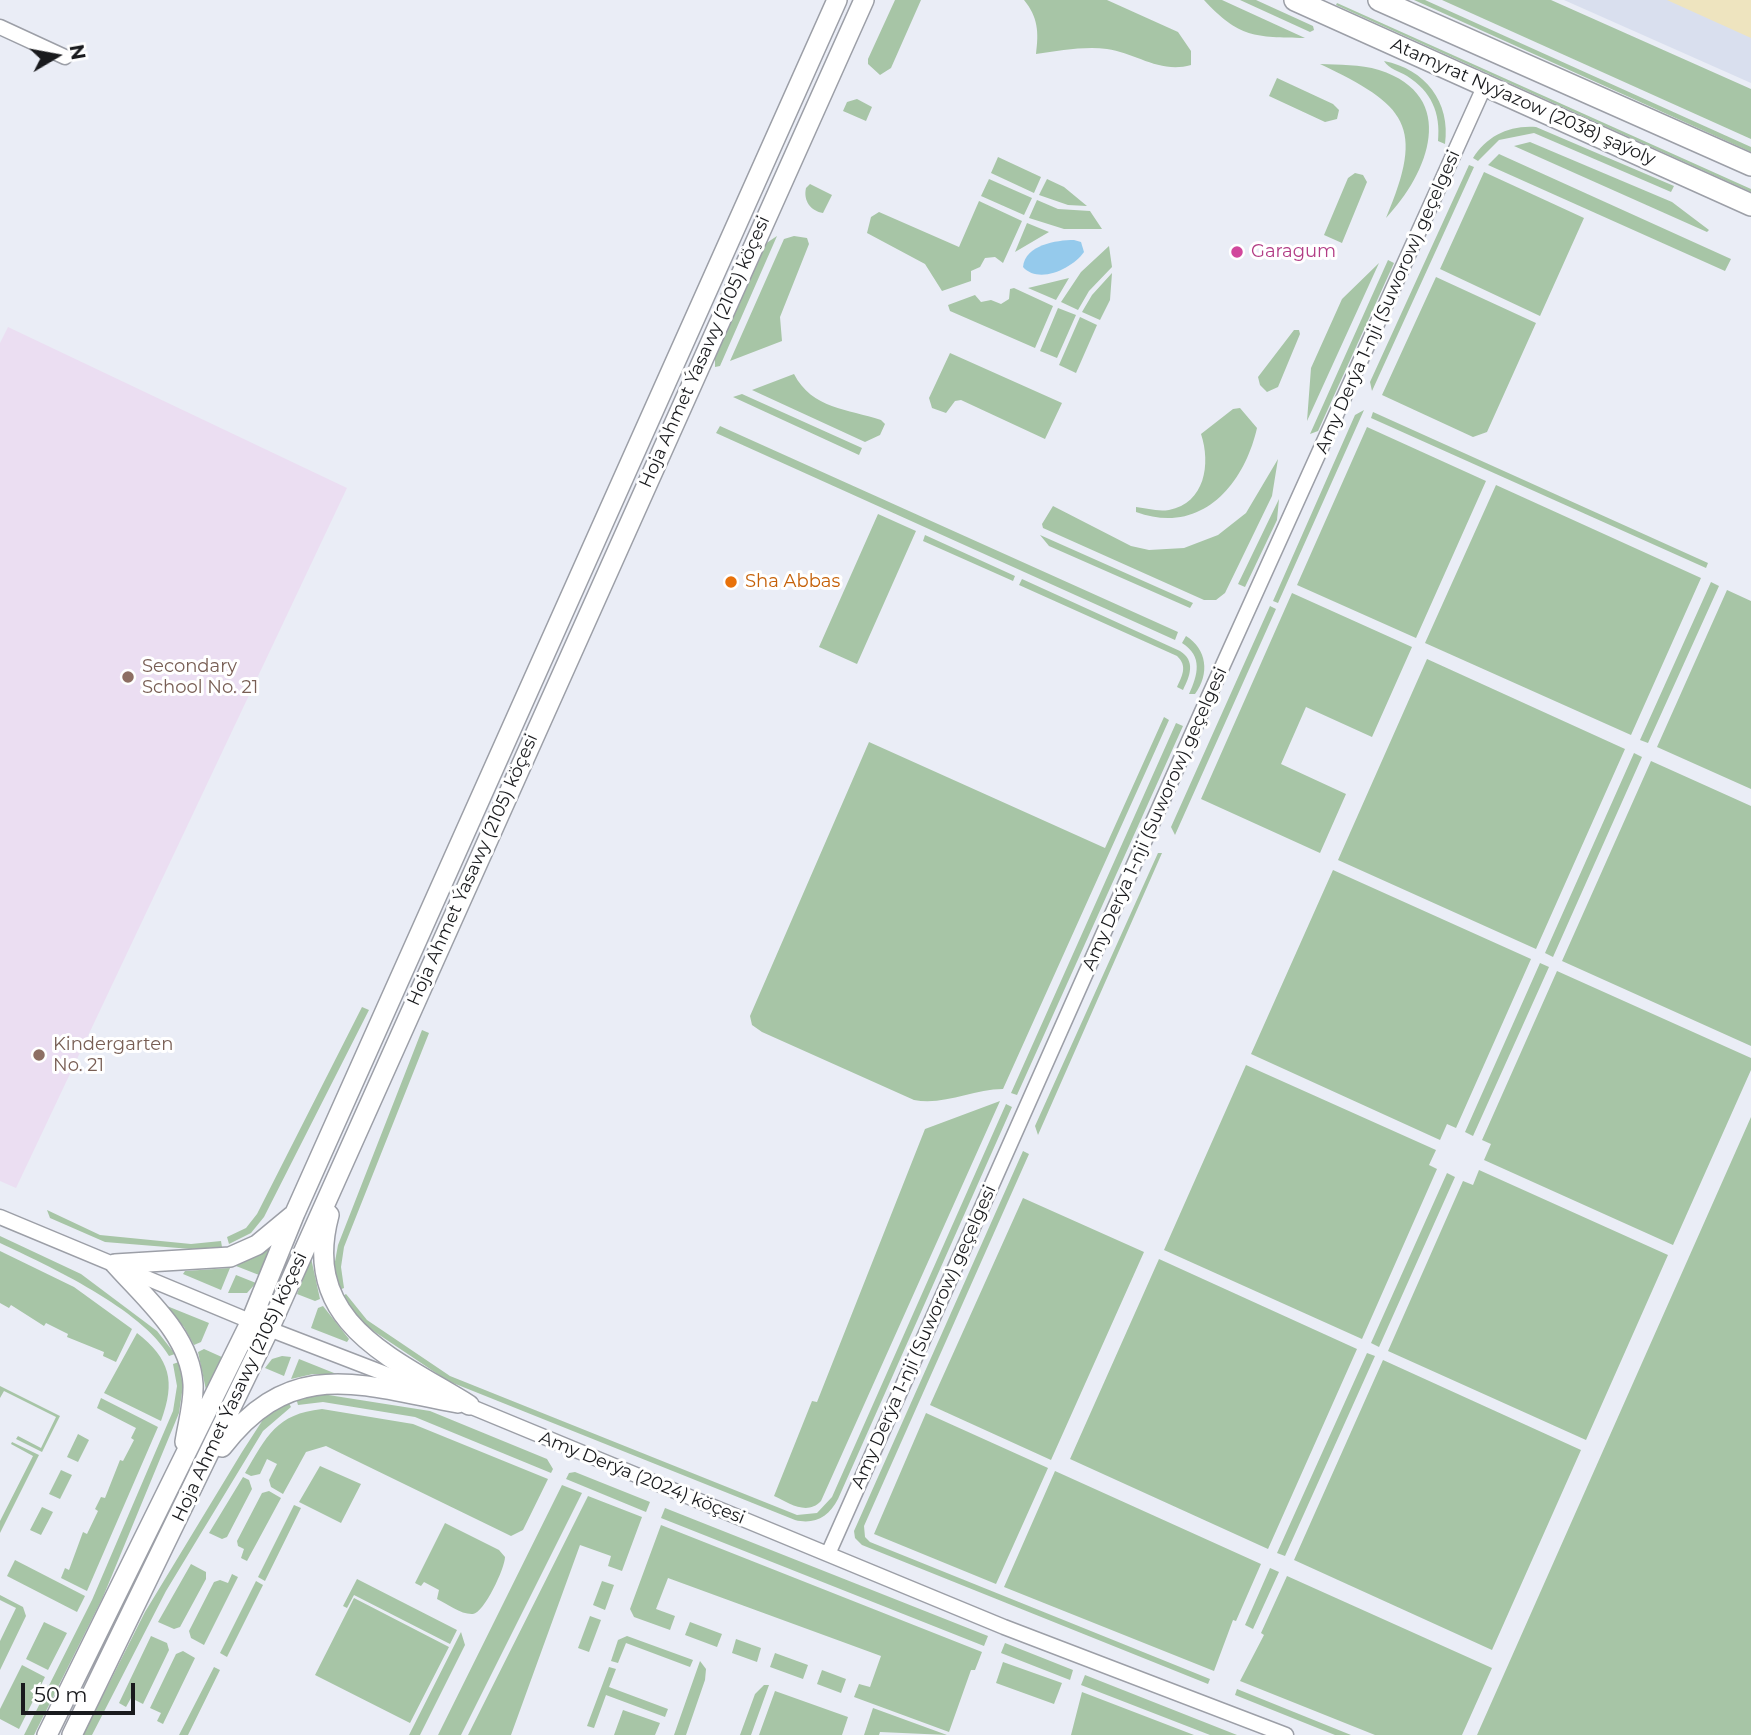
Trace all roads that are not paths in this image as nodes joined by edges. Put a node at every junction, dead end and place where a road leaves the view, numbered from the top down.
1 (837, 0) edge
2 (864, 0) edge
3 (1295, 0) edge
4 (1379, 0) edge
5 (0, 27) edge
6 (65, 57) dead end
7 (1485, 85) junction
8 (1751, 165) edge
9 (1751, 205) edge
10 (353, 1138) junction
11 (295, 1213) junction
12 (0, 1217) edge
13 (115, 1264) junction
14 (260, 1325) junction
15 (469, 1405) junction
16 (179, 1471) junction
17 (200, 1477) junction
18 (828, 1554) junction
19 (47, 1735) edge
20 (72, 1735) edge
21 (1286, 1735) edge

1 - 11 main road, Hoja Ahmet Ýasawy (2105) köçesi
2 - 10 main road, Hoja Ahmet Ýasawy (2105) köçesi
3 - 7 main road, Atamyrat Nyýazow (2038) şaýoly
4 - 8 main road, Atamyrat Nyýazow (2038) şaýoly
5 - 6 street
7 - 9 main road, Atamyrat Nyýazow (2038) şaýoly
7 - 18 street, Amy Derýa 1-nji (Suworow) geçelgesi
10 - 14 main road, Hoja Ahmet Ýasawy (2105) köçesi
10 - 15 main road
11 - 13 main road
11 - 14 main road, Hoja Ahmet Ýasawy (2105) köçesi
12 - 13 street, Amy Derýa (2024) köçesi
13 - 14 street, Amy Derýa (2024) köçesi
13 - 16 main road
14 - 15 street, Amy Derýa (2024) köçesi
14 - 16 main road, Hoja Ahmet Ýasawy (2105) köçesi
14 - 17 main road, Hoja Ahmet Ýasawy (2105) köçesi
15 - 17 main road
15 - 18 street, Amy Derýa (2024) köçesi
16 - 19 main road, Hoja Ahmet Ýasawy (2105) köçesi
17 - 20 main road, Hoja Ahmet Ýasawy (2105) köçesi
18 - 21 street, Amy Derýa (2024) köçesi

